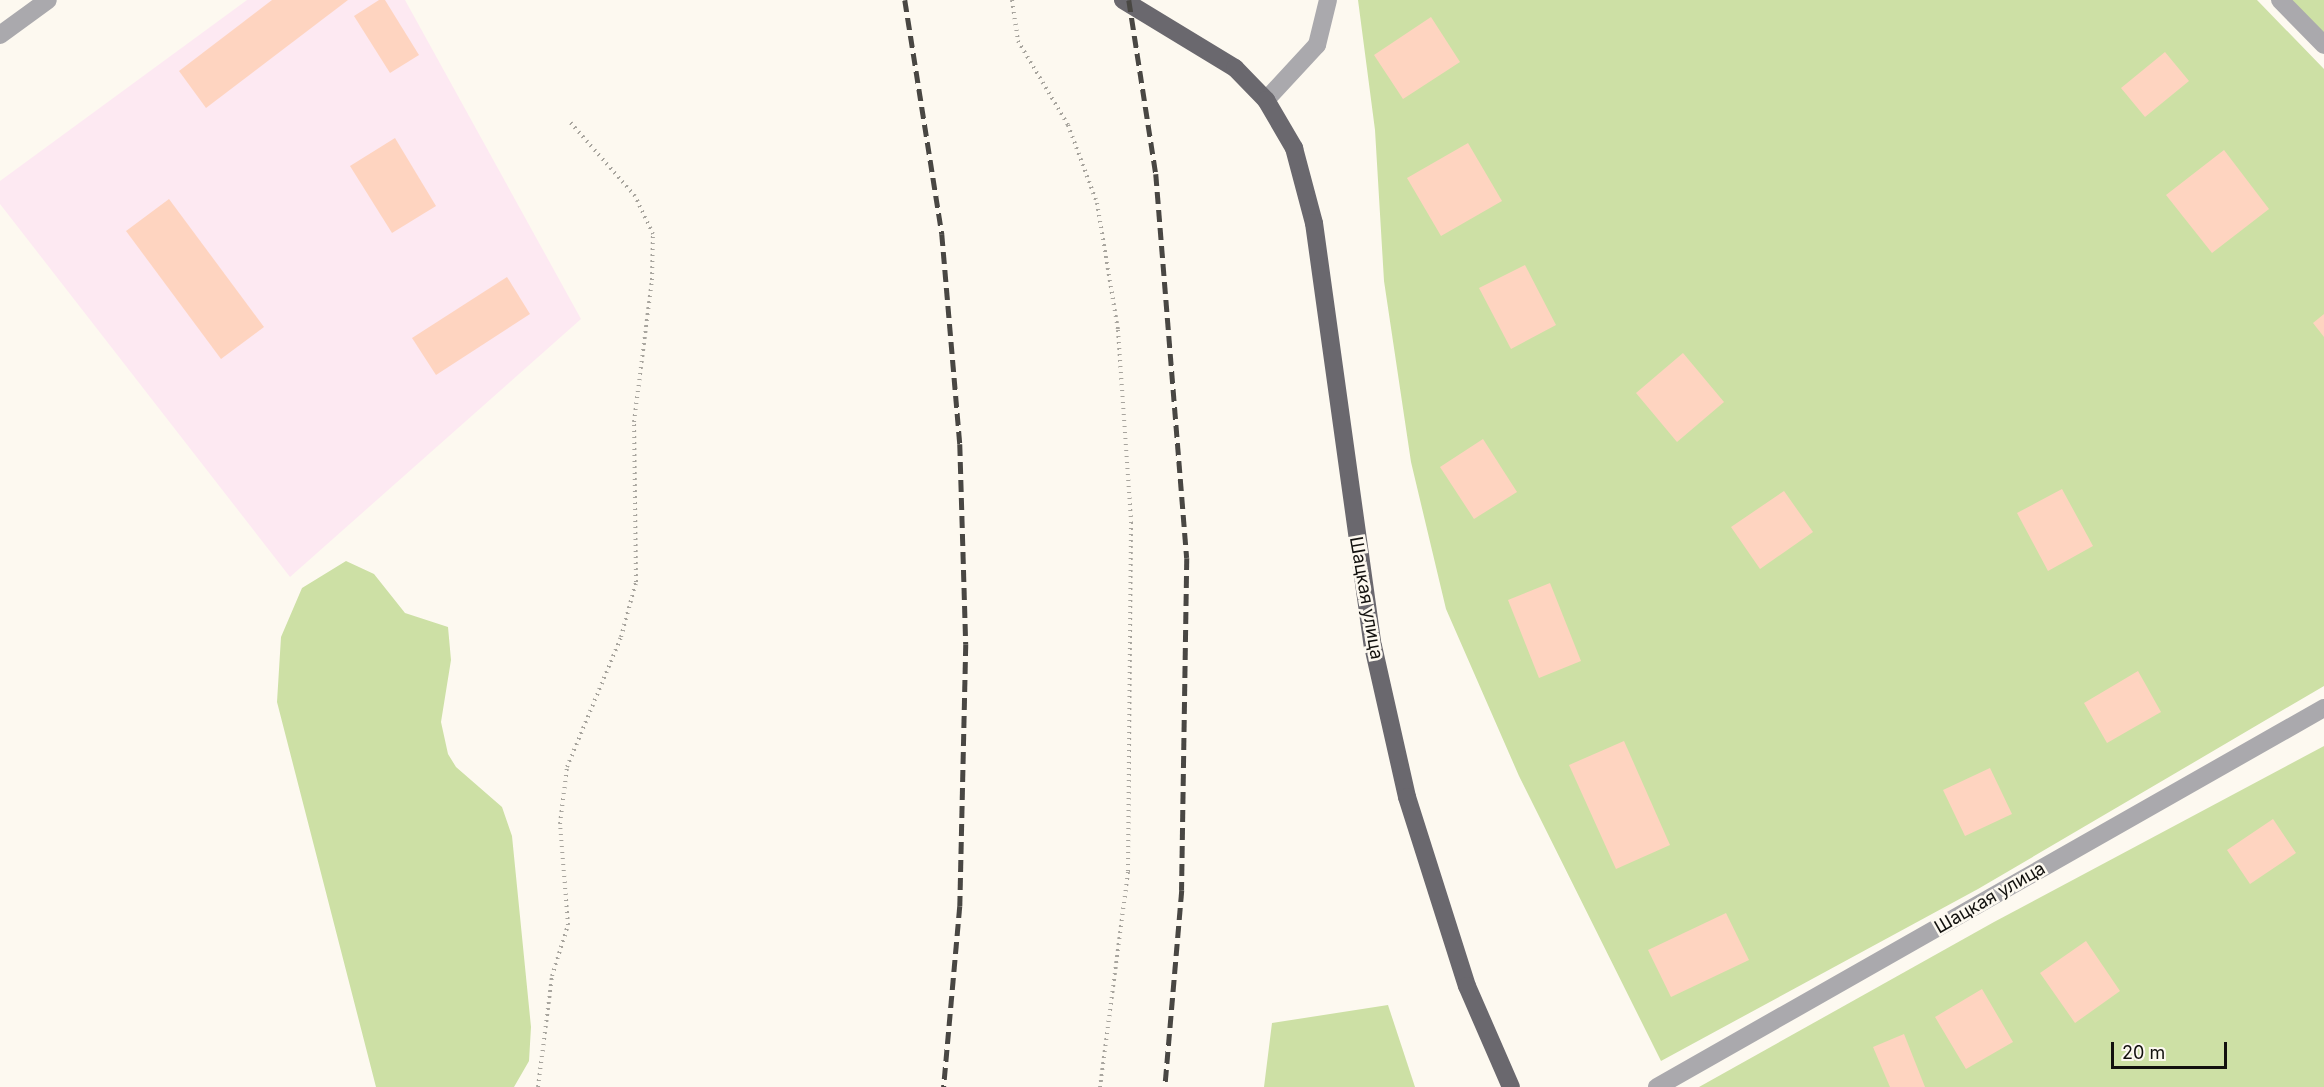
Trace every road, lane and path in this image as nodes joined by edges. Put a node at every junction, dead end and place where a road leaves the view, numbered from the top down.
1 (48, 0) edge
2 (1012, 0) edge
3 (1123, 0) edge
4 (1328, 0) edge
5 (2280, 0) edge
6 (0, 34) edge
7 (2324, 45) edge
8 (1266, 100) junction
9 (569, 121) dead end
10 (2324, 708) edge
11 (538, 1087) edge
12 (1100, 1087) edge
13 (1512, 1087) edge
14 (1657, 1087) edge

1 - 6 street
2 - 12 path
3 - 8 main road, Шацкая улица
4 - 8 street
5 - 7 street
8 - 13 main road, Шацкая улица
9 - 11 path
10 - 14 street, Шацкая улица

